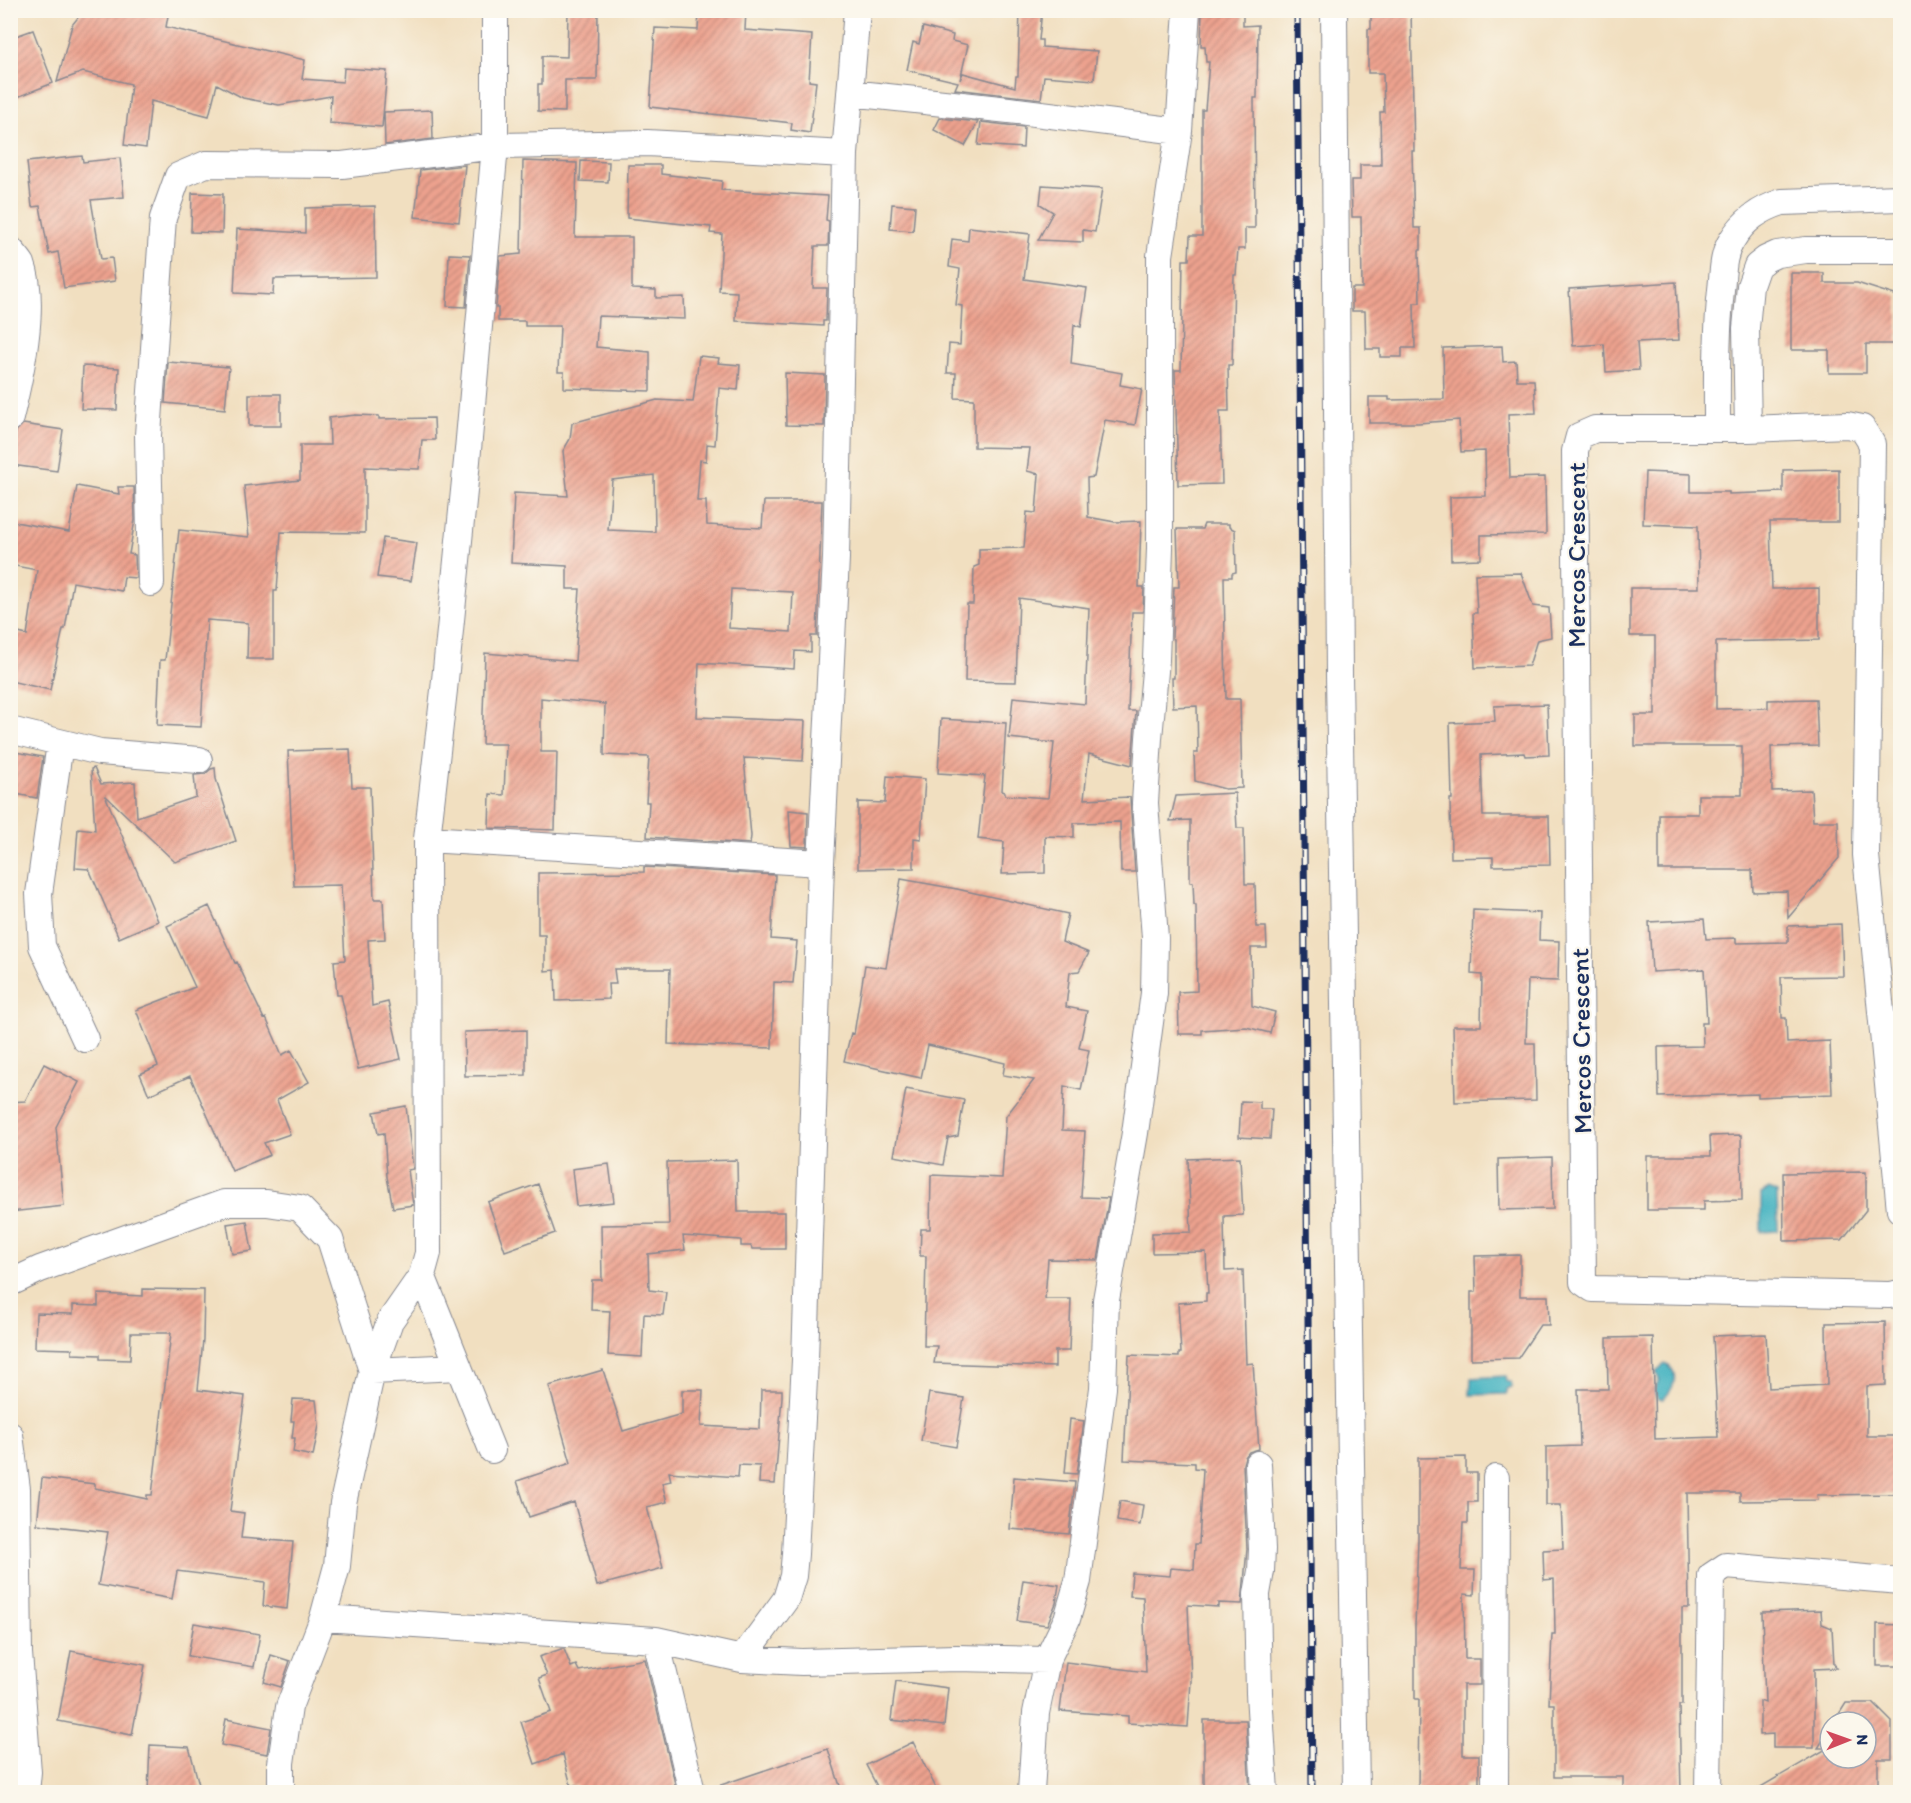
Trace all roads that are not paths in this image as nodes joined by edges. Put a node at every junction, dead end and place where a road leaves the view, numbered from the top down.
1 (495, 10) edge
2 (856, 10) edge
3 (1187, 10) edge
4 (1334, 10) edge
5 (850, 93) junction
6 (1179, 131) junction
7 (495, 146) junction
8 (845, 154) junction
9 (1900, 198) edge
10 (10, 249) edge
11 (1900, 250) edge
12 (10, 418) edge
13 (1717, 429) junction
14 (1748, 429) junction
15 (151, 584) dead end
16 (10, 730) edge
17 (60, 743) junction
18 (199, 760) dead end
19 (427, 839) junction
20 (821, 863) junction
21 (86, 1040) dead end
22 (1900, 1210) edge
23 (422, 1275) junction
24 (10, 1283) edge
25 (1900, 1293) edge
26 (459, 1367) junction
27 (372, 1371) junction
28 (10, 1435) edge
29 (492, 1450) dead end
30 (1258, 1464) dead end
31 (1496, 1478) dead end
32 (1900, 1581) edge
33 (323, 1618) junction
34 (656, 1640) junction
35 (742, 1659) junction
36 (1047, 1660) junction
37 (26, 1792) edge
38 (281, 1792) edge
39 (692, 1792) edge
40 (1031, 1792) edge
41 (1265, 1792) edge
42 (1356, 1792) edge
43 (1495, 1792) edge
44 (1708, 1792) edge

1 - 7 street
2 - 5 street
3 - 6 street
4 - 42 street
5 - 6 street
5 - 8 street
6 - 36 street
7 - 8 street
7 - 15 street
7 - 19 street
8 - 20 street
9 - 13 street
10 - 12 street
11 - 14 street
13 - 14 street, Mercos Crescent
13 - 25 street, Mercos Crescent
14 - 22 street, Mercos Crescent
16 - 17 street
17 - 18 street
17 - 21 street
19 - 20 street
19 - 23 street
20 - 35 street
23 - 26 street
23 - 27 street
24 - 27 street
26 - 27 street
26 - 29 street
27 - 33 street
28 - 37 street
30 - 41 street
31 - 43 street
32 - 44 street
33 - 34 street
33 - 38 street
34 - 35 street
34 - 39 street
35 - 36 street
36 - 40 street

